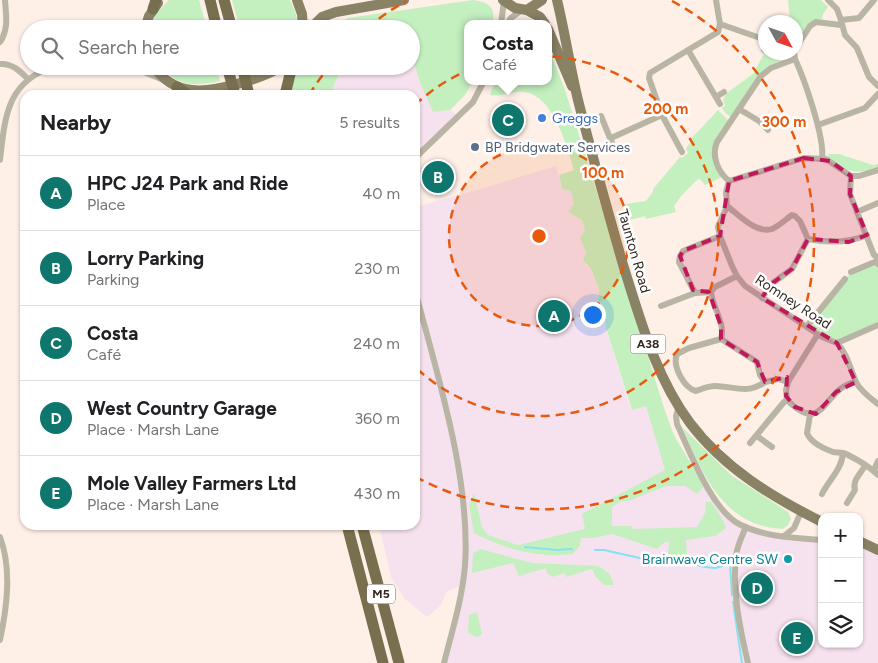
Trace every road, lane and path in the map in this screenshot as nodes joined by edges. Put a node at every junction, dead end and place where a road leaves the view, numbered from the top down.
1 (5, 0) edge
2 (210, 0) edge
3 (224, 0) edge
4 (297, 0) edge
5 (404, 0) edge
6 (503, 0) edge
7 (542, 0) edge
8 (557, 0) edge
9 (716, 0) edge
10 (828, 0) edge
11 (874, 0) edge
12 (878, 3) edge
13 (154, 6) edge
14 (525, 9) junction
15 (145, 20) edge
16 (149, 20) edge
17 (215, 20) edge
18 (230, 20) edge
19 (302, 20) edge
20 (319, 20) edge
21 (501, 20) edge
22 (510, 20) edge
23 (542, 20) edge
24 (841, 22) junction
25 (720, 24) junction
26 (758, 37) edge
27 (803, 37) edge
28 (552, 38) edge
29 (0, 42) edge
30 (688, 50) junction
31 (786, 60) edge
32 (795, 60) edge
33 (0, 64) edge
34 (20, 72) edge
35 (24, 75) edge
36 (33, 75) edge
37 (147, 75) edge
38 (163, 75) edge
39 (229, 75) edge
40 (244, 75) edge
41 (263, 75) edge
42 (290, 75) edge
43 (28, 79) junction
44 (173, 84) junction
45 (482, 85) edge
46 (878, 86) edge
47 (181, 90) edge
48 (191, 90) edge
49 (191, 90) edge
50 (234, 90) edge
51 (248, 90) edge
52 (286, 90) edge
53 (724, 92) dead end
54 (878, 94) edge
55 (716, 97) junction
56 (578, 99) junction
57 (720, 104) dead end
58 (739, 109) junction
59 (662, 115) junction
60 (601, 116) dead end
61 (818, 124) junction
62 (768, 130) dead end
63 (611, 138) junction
64 (614, 148) dead end
65 (682, 152) dead end
66 (420, 153) edge
67 (822, 158) junction
68 (0, 160) edge
69 (878, 170) edge
70 (851, 176) junction
71 (729, 181) junction
72 (878, 203) edge
73 (728, 206) junction
74 (857, 212) junction
75 (867, 235) junction
76 (720, 236) junction
77 (808, 239) junction
78 (877, 259) edge
79 (851, 272) dead end
80 (737, 276) junction
81 (846, 279) dead end
82 (711, 292) junction
83 (695, 293) junction
84 (762, 298) junction
85 (661, 306) dead end
86 (420, 310) edge
87 (878, 325) edge
88 (808, 326) junction
89 (818, 334) junction
90 (721, 339) junction
91 (837, 343) junction
92 (765, 382) junction
93 (788, 382) junction
94 (856, 382) junction
95 (787, 398) junction
96 (878, 404) edge
97 (679, 406) junction
98 (810, 415) junction
99 (757, 436) junction
100 (750, 443) dead end
101 (772, 447) dead end
102 (843, 453) junction
103 (878, 461) edge
104 (865, 466) junction
105 (876, 472) edge
106 (822, 494) dead end
107 (847, 503) dead end
108 (801, 512) junction
109 (818, 520) edge
110 (746, 527) junction
111 (348, 530) edge
112 (363, 530) edge
113 (784, 536) junction
114 (0, 537) edge
115 (818, 540) edge
116 (0, 640) edge
117 (383, 663) edge
118 (399, 663) edge
119 (444, 663) edge
120 (748, 663) edge

1 - 29 street
2 - 17 highway
3 - 18 highway
4 - 19 main road
5 - 20 main road
6 - 14 main road
6 - 21 street
7 - 14 main road
8 - 56 main road, Taunton Road / A38
9 - 25 street
10 - 24 street
11 - 12 street
11 - 24 street
13 - 15 street
13 - 16 main road
14 - 22 street
14 - 23 main road
24 - 27 street
24 - 46 street
25 - 26 street
25 - 30 street
28 - 56 main road, Taunton Road / A38
30 - 55 street
30 - 59 street
31 - 58 street
32 - 61 street
33 - 34 street
35 - 43 street
36 - 43 street
37 - 44 street
38 - 44 main road
39 - 50 highway
40 - 51 highway
41 - 48 main road
42 - 52 highway
43 - 68 street
44 - 47 highway
44 - 49 main road
45 - 66 street
53 - 55 street
54 - 61 street
55 - 57 street
56 - 97 main road, Taunton Road / A38
58 - 62 street
58 - 71 street
59 - 63 street
59 - 65 street
60 - 63 street
61 - 67 street
63 - 64 street
67 - 70 street
67 - 71 street
69 - 70 street
70 - 74 street
71 - 73 street
72 - 74 street
73 - 76 street
73 - 77 street
74 - 75 street
75 - 77 street
75 - 78 street
76 - 80 street, Romney Road
76 - 83 street
77 - 84 street
78 - 79 street
80 - 82 street
80 - 84 street, Romney Road
81 - 88 street
82 - 83 street
82 - 90 street
83 - 85 street
84 - 88 street, Romney Road
86 - 119 street
87 - 91 street, Romney Road
88 - 89 street, Romney Road
89 - 91 street, Romney Road
89 - 93 street
90 - 92 street
90 - 92 street
91 - 94 street
92 - 93 street
93 - 95 street
94 - 96 street
94 - 98 street
95 - 98 street
95 - 99 street
97 - 108 main road, Taunton Road / A38
97 - 110 street
98 - 102 street
99 - 100 street
99 - 101 street
102 - 104 street
102 - 106 street
103 - 105 street
104 - 105 street
104 - 107 street
108 - 109 main road, Taunton Road / A38
108 - 113 street
110 - 113 street
110 - 120 street
111 - 117 highway, M5
112 - 118 highway, M5
113 - 115 street
114 - 116 street

